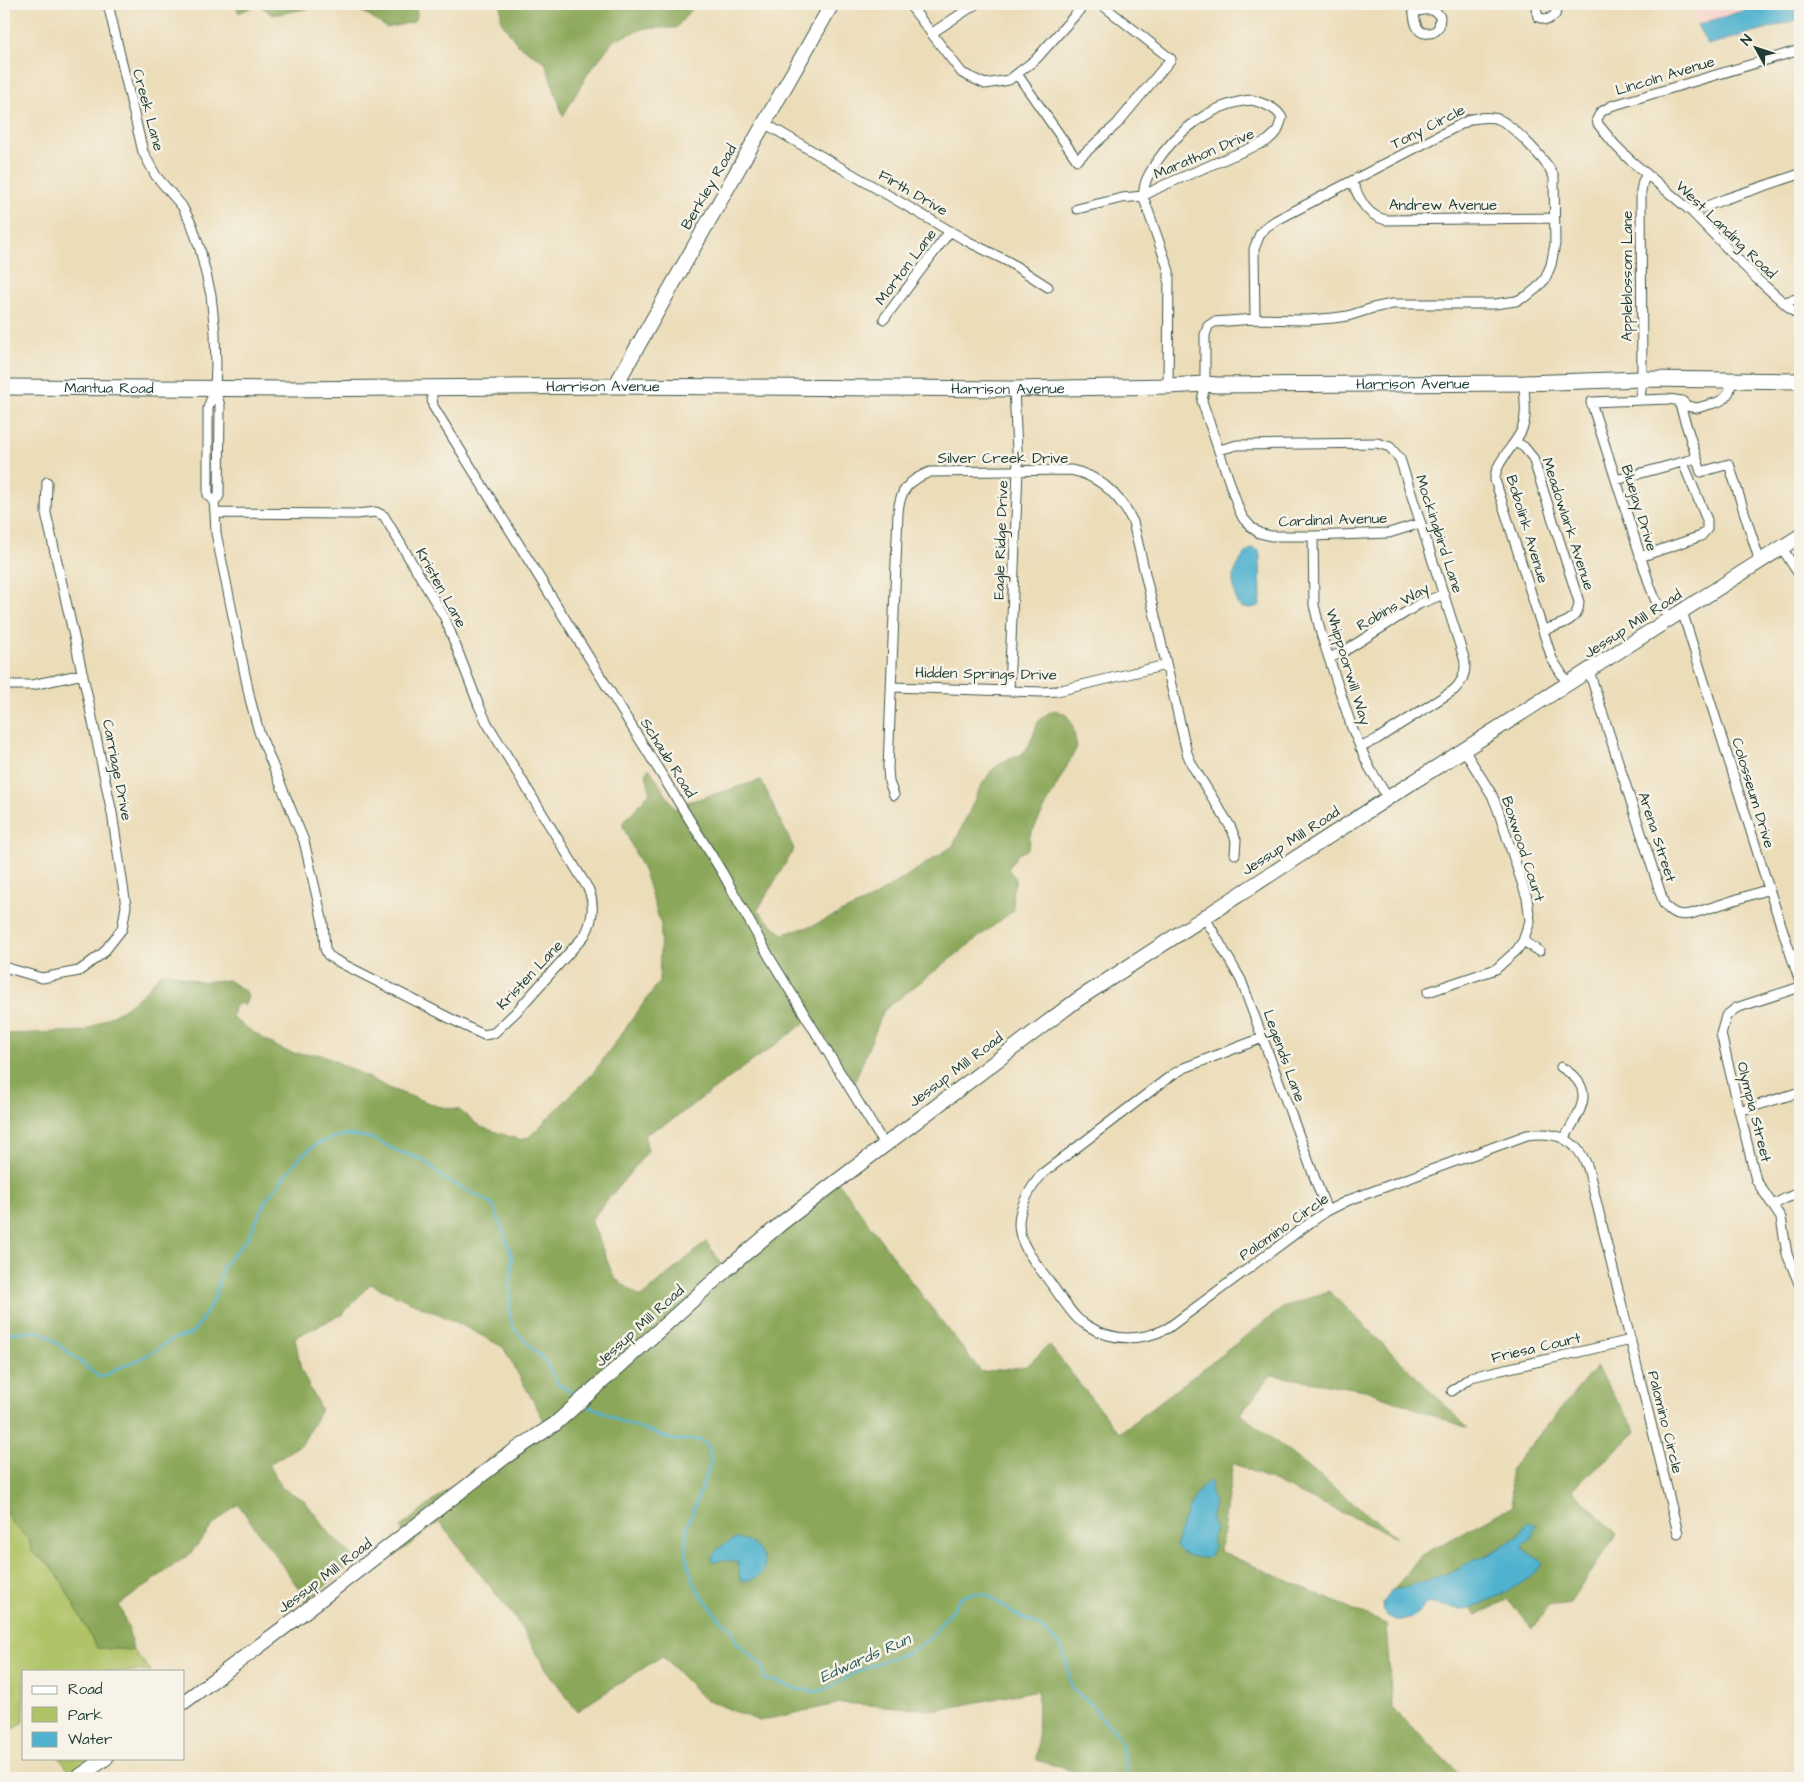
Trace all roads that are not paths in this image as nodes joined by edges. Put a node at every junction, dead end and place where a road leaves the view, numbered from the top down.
1 (108, 4) edge
2 (832, 4) edge
3 (911, 4) edge
4 (976, 4) edge
5 (1085, 4) edge
6 (1101, 4) edge
7 (1535, 4) edge
8 (1554, 4) edge
9 (932, 33) junction
10 (1800, 50) edge
11 (1017, 74) junction
12 (1599, 116) joint
13 (764, 123) junction
14 (1800, 174) edge
15 (1647, 175) junction
16 (1352, 182) junction
17 (1142, 196) junction
18 (1077, 209) dead end
19 (1692, 212) junction
20 (1554, 218) junction
21 (950, 230) junction
22 (1048, 287) dead end
23 (1800, 298) edge
24 (1784, 302) junction
25 (1800, 317) edge
26 (884, 319) dead end
27 (1255, 319) junction
28 (1642, 379) junction
29 (1732, 381) junction
30 (1800, 381) edge
31 (1524, 383) junction
32 (1205, 384) junction
33 (615, 386) junction
34 (1168, 386) junction
35 (4, 387) edge
36 (215, 388) junction
37 (431, 388) junction
38 (1014, 390) junction
39 (1640, 400) junction
40 (1679, 402) junction
41 (1515, 442) junction
42 (1219, 450) junction
43 (1697, 458) junction
44 (1683, 462) junction
45 (1018, 470) junction
46 (1701, 472) junction
47 (1689, 477) junction
48 (1616, 480) junction
49 (47, 482) dead end
50 (215, 513) junction
51 (1421, 523) junction
52 (1313, 536) junction
53 (1800, 536) edge
54 (1782, 548) junction
55 (1640, 557) junction
56 (1760, 562) junction
57 (1800, 576) edge
58 (1444, 594) junction
59 (1677, 615) junction
60 (1543, 630) junction
61 (1329, 658) junction
62 (1166, 665) junction
63 (1589, 671) junction
64 (83, 674) junction
65 (1568, 684) junction
66 (4, 685) edge
67 (892, 687) junction
68 (1009, 691) junction
69 (1360, 748) junction
70 (1464, 750) junction
71 (894, 795) dead end
72 (1388, 798) junction
73 (1235, 854) dead end
74 (1769, 889) junction
75 (1204, 916) junction
76 (1523, 941) junction
77 (1539, 951) dead end
78 (4, 967) edge
79 (1800, 982) edge
80 (1800, 987) edge
81 (1428, 992) dead end
82 (1262, 1038) junction
83 (1561, 1067) dead end
84 (1800, 1092) edge
85 (1739, 1111) junction
86 (1564, 1139) junction
87 (884, 1144) junction
88 (1800, 1193) edge
89 (1773, 1205) junction
90 (1327, 1211) junction
91 (1800, 1286) edge
92 (1631, 1340) junction
93 (1452, 1391) dead end
94 (1678, 1533) dead end
95 (185, 1701) edge
96 (103, 1760) edge
97 (77, 1778) edge

1 - 36 street, Creek Lane
2 - 13 street, Berkley Road
3 - 9 street
4 - 9 street
5 - 11 street
6 - 11 street
7 - 8 street
9 - 11 street
10 - 12 street, Lincoln Avenue
12 - 15 street, West Landing Road
13 - 21 street, Firth Drive
13 - 33 street, Berkley Road
14 - 19 street
15 - 19 street, West Landing Road
15 - 28 street, Appleblossom Lane
16 - 20 street, Andrew Avenue
16 - 20 street, Tony Circle
16 - 27 street, Tony Circle
17 - 17 street, Marathon Drive
17 - 18 street, Marathon Drive
17 - 34 street, Marathon Drive
19 - 24 street, West Landing Road
20 - 27 street, Tony Circle
21 - 22 street, Firth Drive
21 - 26 street, Morton Lane
23 - 24 street
24 - 25 street, West Landing Road
27 - 32 street, Tony Circle
28 - 29 main road, Harrison Avenue
28 - 31 main road, Harrison Avenue
28 - 39 street, Appleblossom Lane
29 - 30 main road, Harrison Avenue
29 - 40 street
31 - 32 main road, Harrison Avenue
31 - 41 street, Bobolink Avenue
32 - 34 main road, Harrison Avenue
32 - 42 street, Cardinal Avenue
33 - 37 main road, Harrison Avenue
33 - 38 main road, Harrison Avenue
34 - 38 main road, Harrison Avenue
35 - 36 main road, Mantua Road
36 - 37 main road, Harrison Avenue
36 - 50 street, Kristen Lane
37 - 87 street, Schaub Road
38 - 45 street, Eagle Ridge Drive
39 - 40 street
39 - 48 street, Bluejay Drive
40 - 43 street
41 - 60 street, Bobolink Avenue
41 - 60 street, Meadowlark Avenue
42 - 51 street, Mockingbird Lane
42 - 52 street, Cardinal Avenue
43 - 44 street
43 - 46 street
44 - 47 street
44 - 48 street
45 - 62 street, Silver Creek Drive
45 - 67 street, Silver Creek Drive
45 - 68 street, Eagle Ridge Drive
46 - 47 street
46 - 56 street
47 - 55 street
48 - 55 street, Bluejay Drive
49 - 64 street, Carriage Drive
50 - 50 street, Kristen Lane
51 - 52 street, Cardinal Avenue
51 - 58 street, Mockingbird Lane
52 - 61 street, Whippoorwill Way
53 - 54 street, Jessup Mill Road
54 - 56 street, Jessup Mill Road
54 - 57 street
55 - 59 street, Bluejay Drive
56 - 59 street, Jessup Mill Road
58 - 61 street, Robins Way
58 - 69 street, Mockingbird Lane
59 - 63 street, Jessup Mill Road
59 - 74 street, Colosseum Drive
60 - 65 street, Bobolink Avenue
61 - 69 street, Whippoorwill Way
62 - 68 street, Hidden Springs Drive
62 - 73 street, Silver Creek Drive
63 - 65 street, Jessup Mill Road
63 - 74 street, Arena Street
64 - 66 street
64 - 78 street, Carriage Drive
65 - 70 street, Jessup Mill Road
67 - 68 street, Hidden Springs Drive
67 - 71 street, Silver Creek Drive
69 - 72 street, Whippoorwill Way
70 - 72 street, Jessup Mill Road
70 - 76 street, Boxwood Court
72 - 75 street, Jessup Mill Road
74 - 79 street, Colosseum Drive
75 - 82 street, Legends Lane
75 - 87 street, Jessup Mill Road
76 - 77 street
76 - 81 street, Boxwood Court
80 - 85 street, Olympia Street
82 - 90 street, Legends Lane
82 - 90 street, Palomino Circle
83 - 86 street
84 - 85 street
85 - 89 street, Olympia Street
86 - 90 street, Palomino Circle
86 - 92 street, Palomino Circle
87 - 95 street, Jessup Mill Road
88 - 89 street
89 - 91 street, Olympia Street
92 - 93 street, Friesa Court
92 - 94 street, Palomino Circle
96 - 97 street

